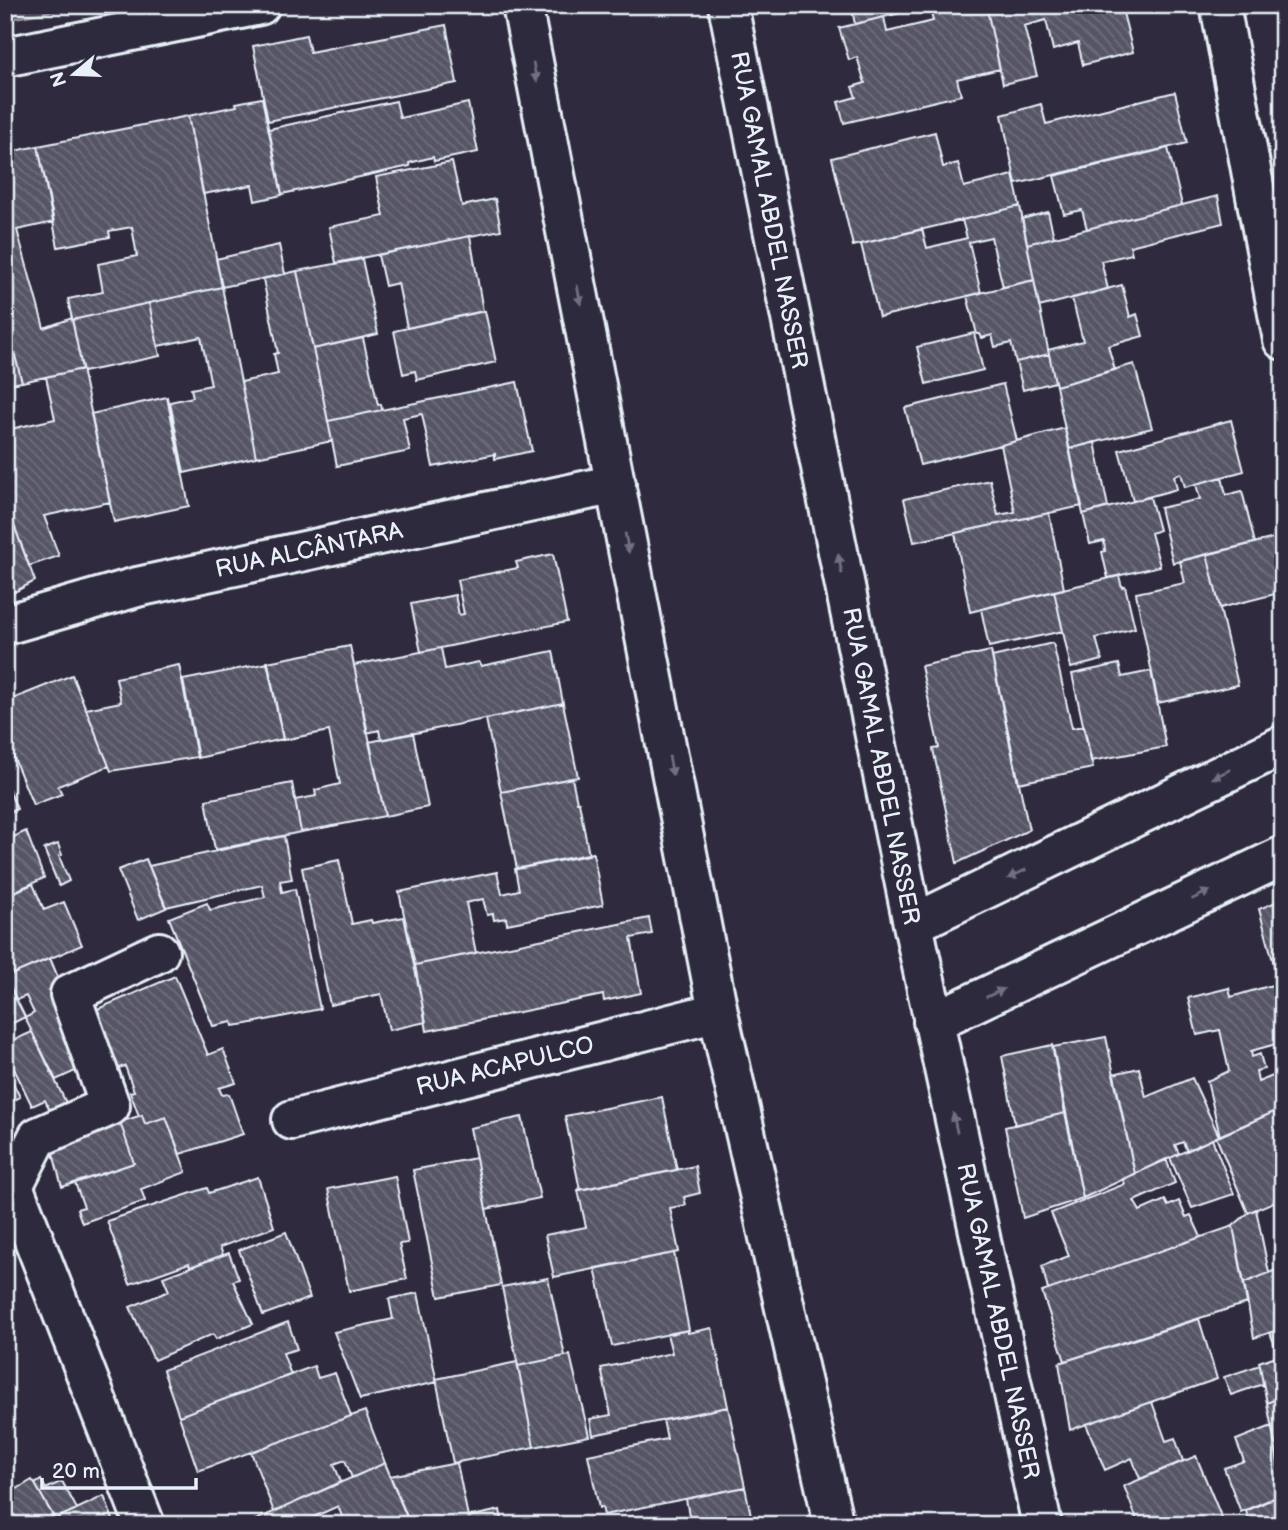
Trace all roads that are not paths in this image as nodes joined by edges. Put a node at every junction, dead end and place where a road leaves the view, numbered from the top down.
1 (260, 5) edge
2 (522, 5) edge
3 (728, 5) edge
4 (1220, 5) edge
5 (5, 57) edge
6 (1283, 340) edge
7 (616, 484) junction
8 (5, 625) edge
9 (1283, 745) edge
10 (1283, 856) edge
11 (913, 924) junction
12 (159, 952) dead end
13 (718, 1012) junction
14 (933, 1022) junction
15 (292, 1119) dead end
16 (9, 1188) edge
17 (145, 1525) edge
18 (834, 1525) edge
19 (1042, 1525) edge

1 - 5 street
2 -> 7 street
11 -> 3 street, RUA GAMAL ABDEL NASSER
4 - 6 street
7 - 8 street, RUA ALCÂNTARA
7 -> 13 street
9 -> 11 street
14 -> 10 street
11 - 14 street, RUA GAMAL ABDEL NASSER
12 - 16 street
13 - 15 street, RUA ACAPULCO
13 - 18 street
19 -> 14 street, RUA GAMAL ABDEL NASSER
16 - 17 street

